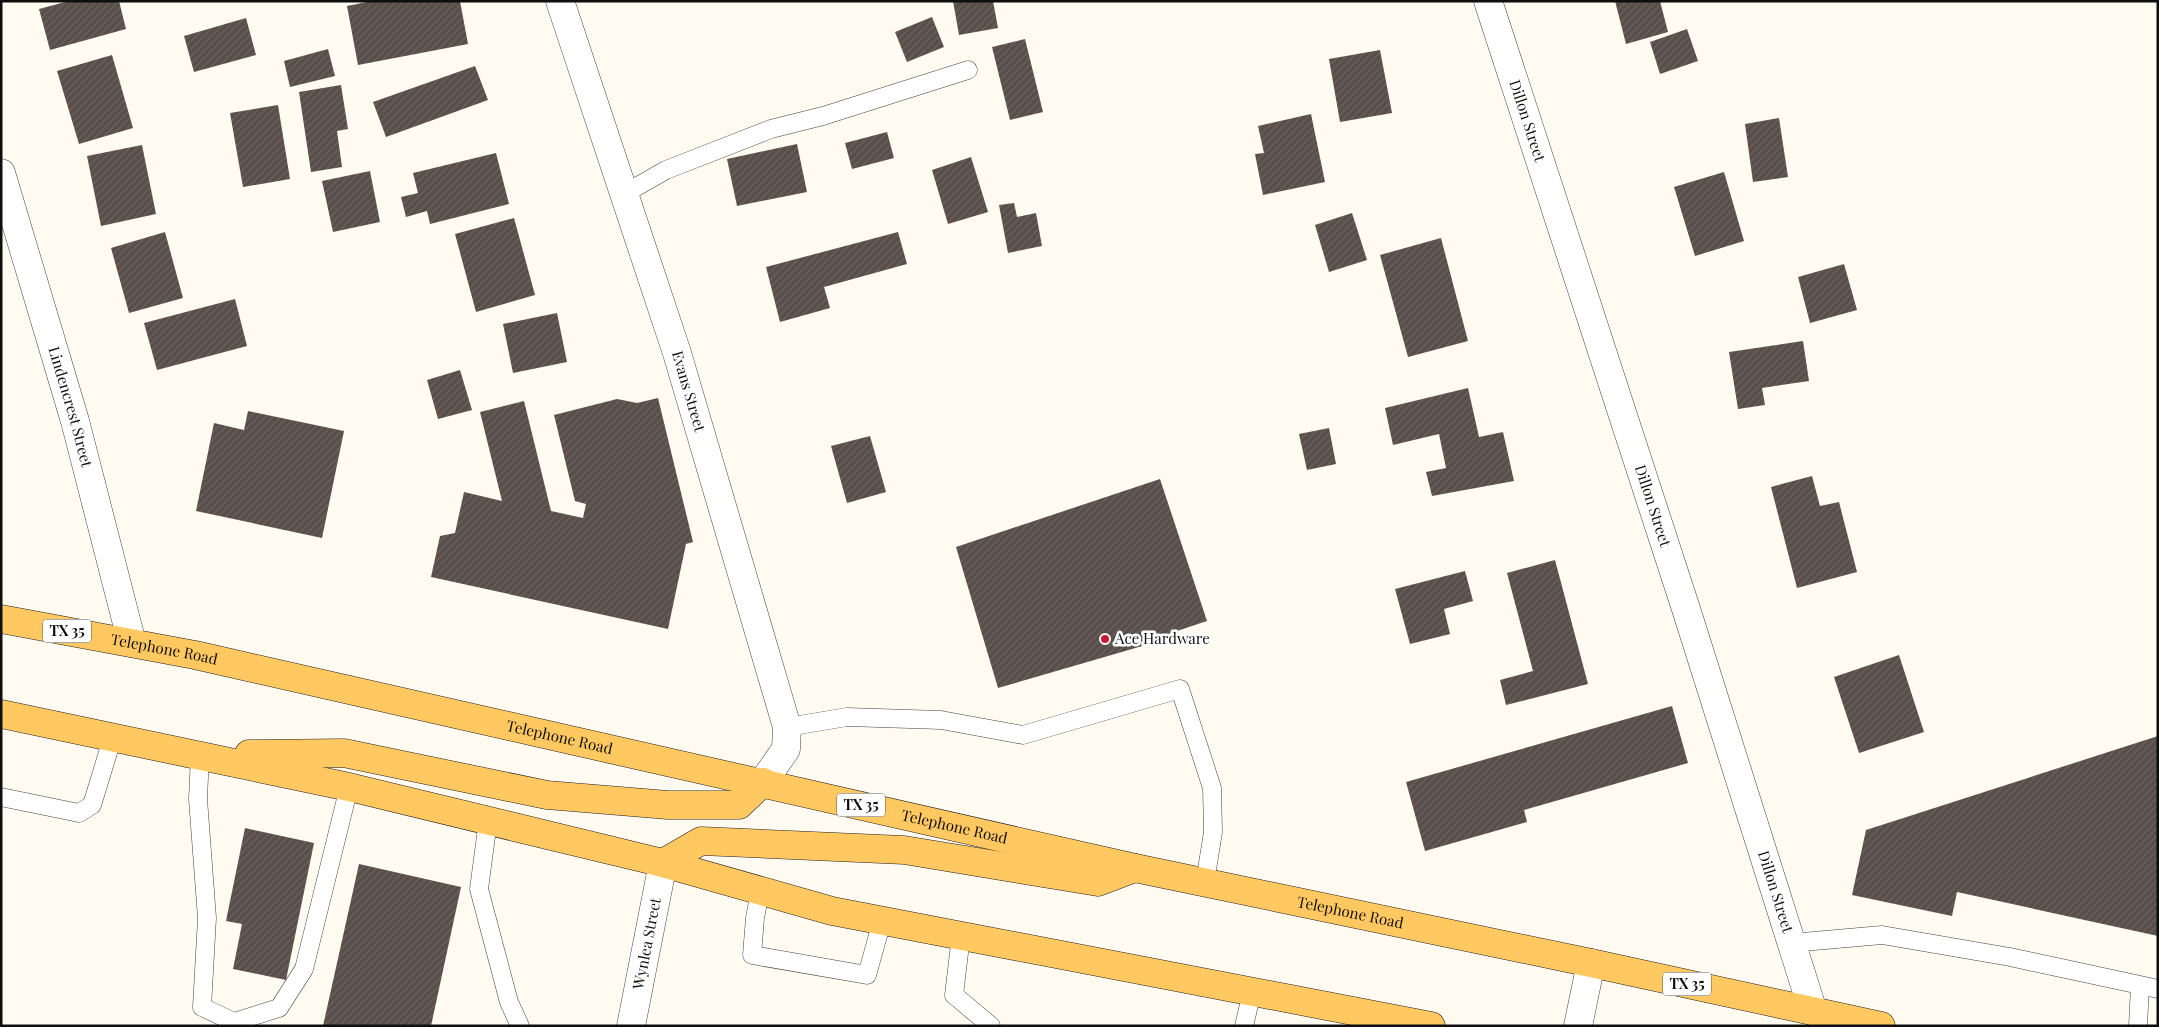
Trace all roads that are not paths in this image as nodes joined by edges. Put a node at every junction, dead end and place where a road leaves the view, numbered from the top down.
1 (560, 1) edge
2 (1488, 1) edge
3 (968, 70) dead end
4 (1, 173) edge
5 (624, 194) junction
6 (1, 619) edge
7 (132, 643) junction
8 (1, 714) edge
9 (787, 727) junction
10 (113, 736) junction
11 (200, 755) junction
12 (762, 782) junction
13 (348, 787) junction
14 (1, 797) edge
15 (488, 820) junction
16 (664, 863) junction
17 (1135, 868) junction
18 (1205, 882) junction
19 (760, 891) junction
20 (882, 921) junction
21 (961, 936) junction
22 (1791, 943) junction
23 (1591, 962) junction
24 (2140, 985) junction
25 (2158, 989) edge
26 (1252, 992) junction
27 (1813, 1011) junction
28 (520, 1026) edge
29 (631, 1026) edge
30 (991, 1026) edge
31 (1244, 1026) edge
32 (1431, 1026) edge
33 (1578, 1026) edge
34 (1881, 1026) edge
35 (2138, 1026) edge

1 - 5 street, Evans Street
2 - 22 street, Dillon Street
3 - 5 lane
4 - 7 street, Lindencrest Street
5 - 9 street, Evans Street
6 - 7 main road, Telephone Road / TX 35
7 - 12 main road, Telephone Road / TX 35
8 - 10 main road
9 - 12 street, Evans Street
9 - 18 lane
10 - 11 main road
10 - 14 lane
11 - 12 main road
11 - 13 main road
11 - 13 lane
12 - 17 main road, Telephone Road / TX 35
13 - 15 main road
15 - 16 main road
15 - 28 lane
16 - 17 main road
16 - 19 main road
16 - 29 street, Wynlea Street
17 - 18 main road, Telephone Road / TX 35
18 - 23 main road, Telephone Road / TX 35
19 - 20 main road
19 - 20 lane
20 - 21 main road
21 - 26 main road
21 - 30 lane
22 - 24 lane
22 - 27 street, Dillon Street
23 - 27 main road, Telephone Road / TX 35
23 - 33 street
24 - 25 lane
24 - 35 lane
26 - 31 lane
26 - 32 main road
27 - 34 main road, Telephone Road / TX 35

